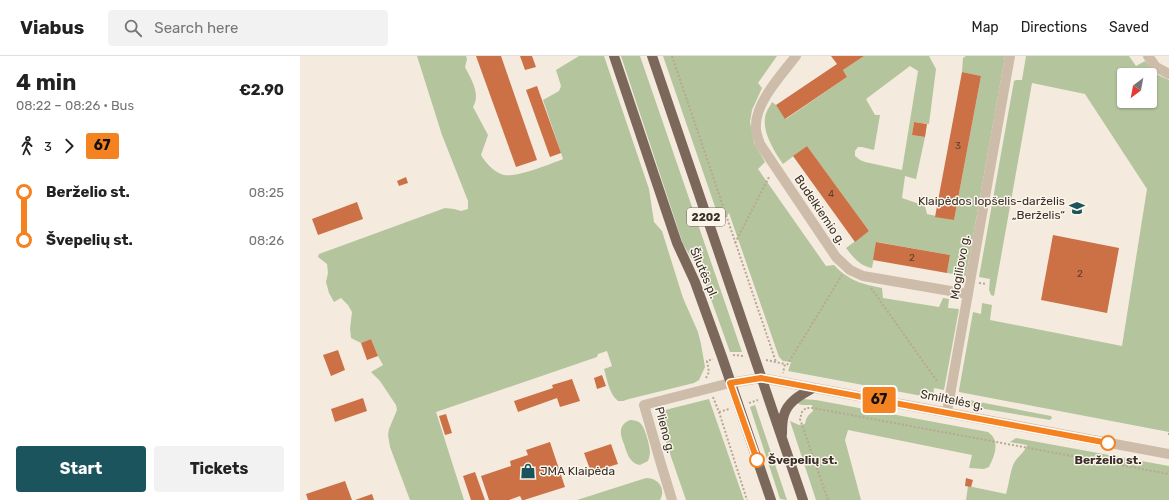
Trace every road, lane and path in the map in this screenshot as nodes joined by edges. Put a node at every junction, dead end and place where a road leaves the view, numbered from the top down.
1 (614, 56) edge
2 (652, 56) edge
3 (672, 56) edge
4 (796, 56) edge
5 (1010, 56) edge
6 (1148, 56) edge
7 (1169, 74) edge
8 (775, 166) junction
9 (735, 243) junction
10 (846, 267) junction
11 (863, 276) junction
12 (968, 294) junction
13 (776, 362) dead end
14 (787, 365) dead end
15 (761, 378) junction
16 (938, 381) dead end
17 (730, 383) junction
18 (709, 388) junction
19 (813, 388) junction
20 (947, 412) junction
21 (782, 436) junction
22 (1169, 454) edge
23 (1169, 474) edge
24 (672, 500) edge
25 (747, 500) edge
26 (770, 500) edge
27 (803, 500) edge
28 (828, 500) edge

1 - 17 main road, Šilutės pl. / 2202
2 - 15 main road, Šilutės pl. / 2202
3 - 9 path
4 - 8 street, Budelkiemio g.
5 - 12 street, Mogiliovo g.
6 - 7 street
8 - 9 path
8 - 10 street, Budelkiemio g.
9 - 13 path
10 - 11 street, Budelkiemio g.
10 - 14 path
11 - 12 street, Budelkiemio g.
11 - 16 path
12 - 20 street, Mogiliovo g.
15 - 17 street, Smiltelės g.
15 - 19 street, Smiltelės g.
15 - 21 main road, Šilutės pl. / 2202
17 - 18 street, Plieno g.
17 - 26 main road, Šilutės pl. / 2202
18 - 24 street, Plieno g.
18 - 25 path
19 - 20 street, Smiltelės g.
19 - 21 main road
20 - 22 street, Smiltelės g.
21 - 27 main road, Šilutės pl. / 2202
23 - 28 path

